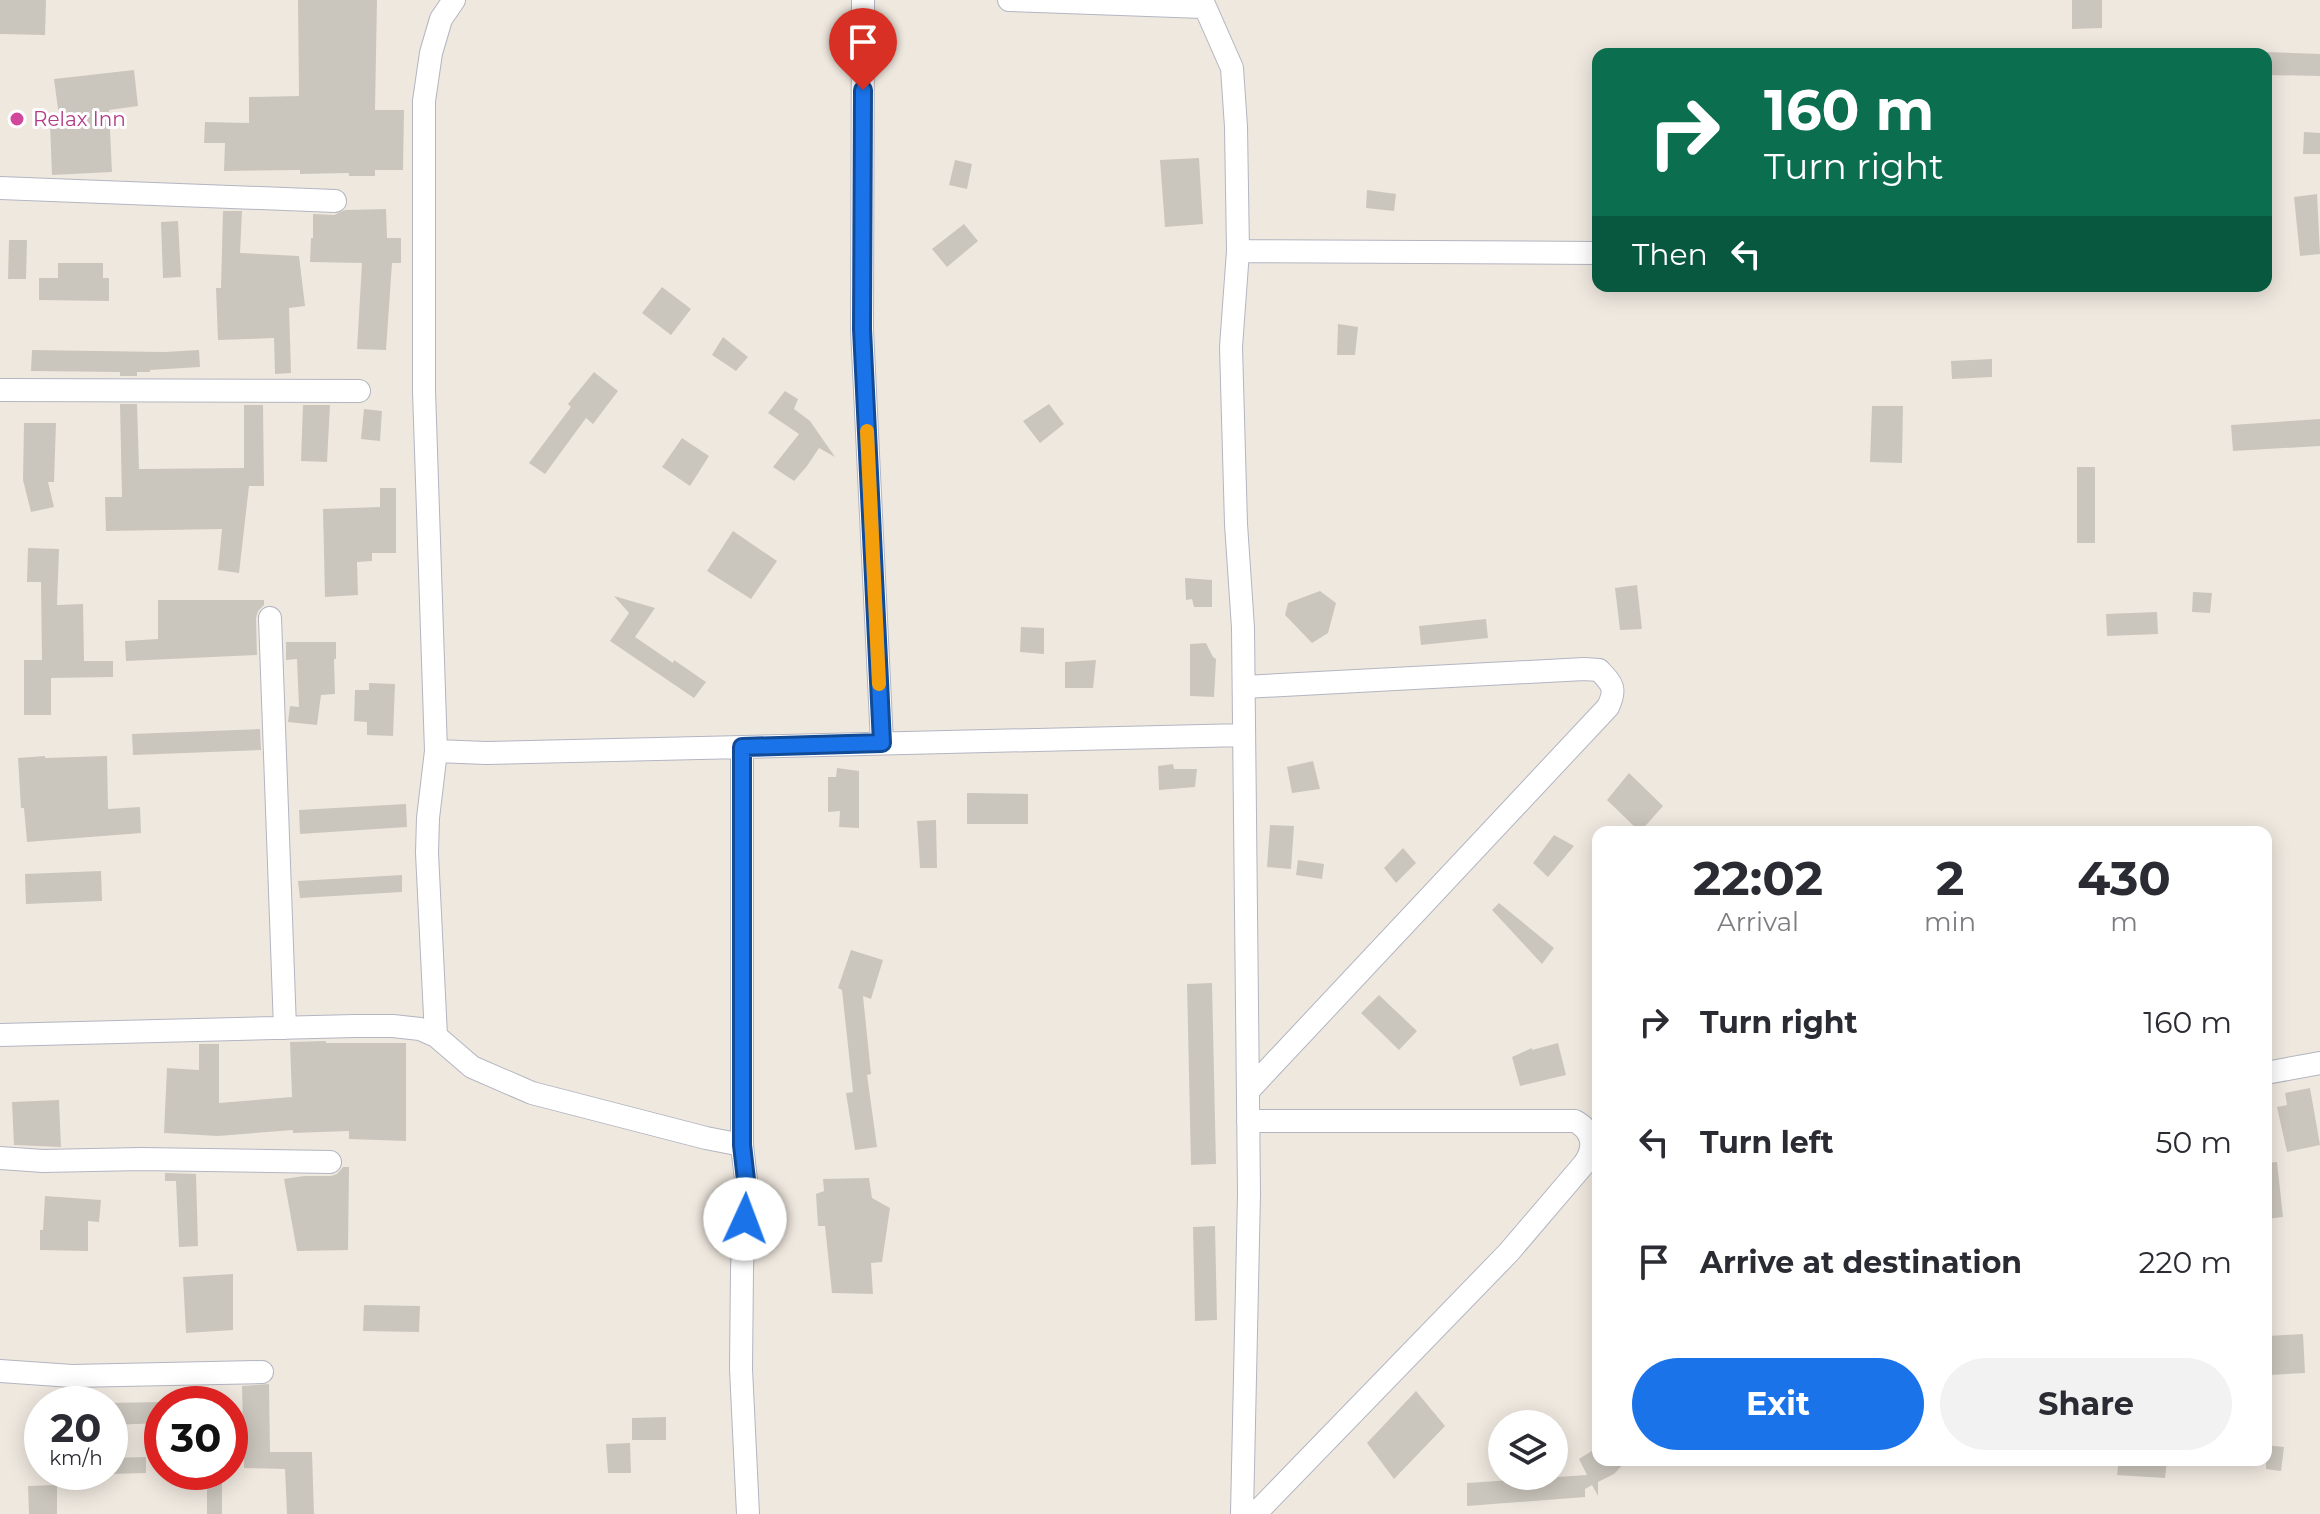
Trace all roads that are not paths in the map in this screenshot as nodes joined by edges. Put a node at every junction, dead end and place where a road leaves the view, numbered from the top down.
1 (454, 0) edge
2 (863, 0) edge
3 (1009, 0) edge
4 (1202, 4) edge
5 (0, 188) edge
6 (335, 201) dead end
7 (1238, 251) junction
8 (1592, 253) edge
9 (0, 390) edge
10 (359, 391) dead end
11 (270, 618) dead end
12 (1244, 687) junction
13 (1244, 735) junction
14 (882, 743) junction
15 (742, 747) junction
16 (436, 751) junction
17 (285, 1028) junction
18 (0, 1035) edge
19 (436, 1036) junction
20 (2320, 1063) edge
21 (2272, 1072) edge
22 (1248, 1091) junction
23 (1248, 1121) junction
24 (742, 1145) junction
25 (0, 1158) edge
26 (330, 1162) dead end
27 (0, 1371) edge
28 (262, 1372) dead end
29 (748, 1514) edge
30 (1242, 1514) edge
31 (1255, 1514) edge

1 - 16 street
2 - 14 street
3 - 4 street
4 - 7 street
5 - 6 street
7 - 8 street
7 - 12 street
9 - 10 street
11 - 17 street
12 - 13 street
12 - 22 street
13 - 14 street
13 - 22 street
14 - 15 street
15 - 16 street
15 - 24 street
16 - 19 street
17 - 18 street
17 - 19 street
19 - 24 street
20 - 21 street
22 - 23 street
23 - 30 street
23 - 31 street
24 - 29 street
25 - 26 street
27 - 28 street

